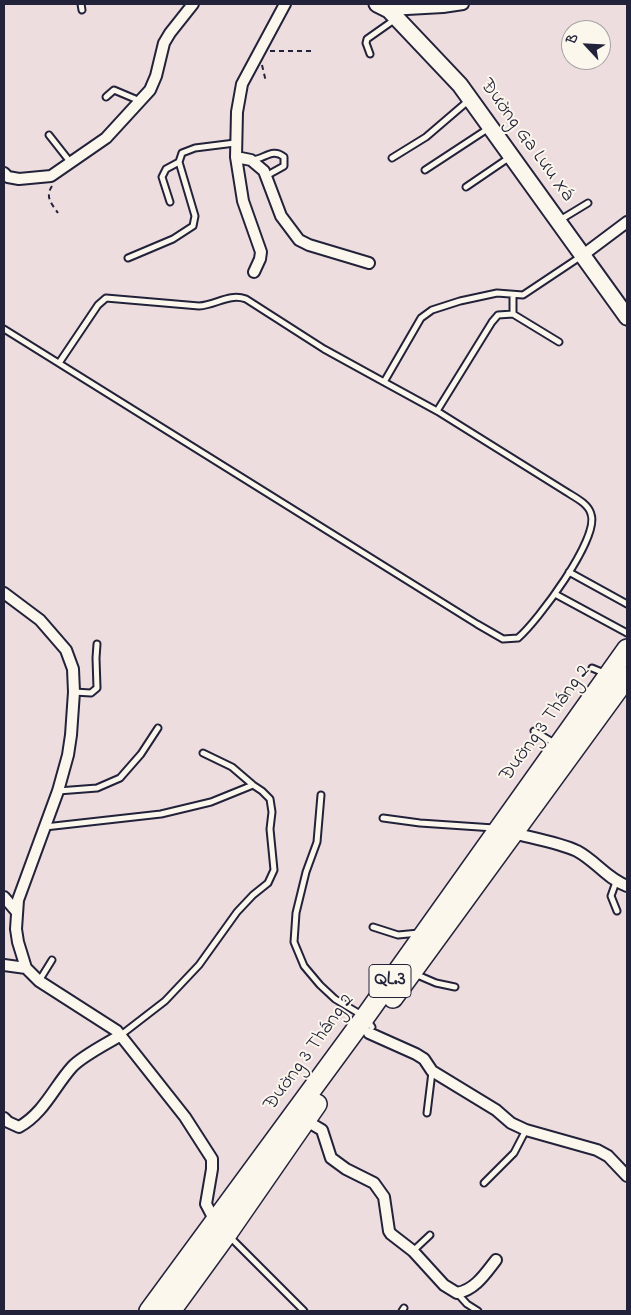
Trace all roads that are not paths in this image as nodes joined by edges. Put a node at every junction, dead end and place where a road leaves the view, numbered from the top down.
1 (193, 4) edge
2 (285, 4) edge
3 (463, 4) edge
4 (384, 8) edge
5 (370, 54) dead end
6 (106, 97) dead end
7 (471, 99) junction
8 (140, 102) junction
9 (490, 128) junction
10 (49, 136) dead end
11 (235, 143) junction
12 (510, 156) junction
13 (236, 157) junction
14 (392, 158) dead end
15 (251, 160) junction
16 (179, 162) junction
17 (68, 165) junction
18 (425, 170) dead end
19 (4, 173) edge
20 (266, 176) junction
21 (466, 187) dead end
22 (170, 202) dead end
23 (588, 203) dead end
24 (559, 220) junction
25 (627, 222) edge
26 (583, 255) junction
27 (128, 258) dead end
28 (369, 263) dead end
29 (254, 272) dead end
30 (513, 294) junction
31 (513, 314) junction
32 (627, 317) edge
33 (4, 329) edge
34 (559, 342) dead end
35 (60, 364) junction
36 (384, 382) junction
37 (437, 411) junction
38 (568, 572) junction
39 (4, 594) edge
40 (555, 594) junction
41 (627, 604) edge
42 (627, 633) edge
43 (97, 644) dead end
44 (627, 649) edge
45 (609, 673) edge
46 (74, 692) junction
47 (158, 728) dead end
48 (534, 731) dead end
49 (558, 746) junction
50 (204, 753) dead end
51 (253, 785) junction
52 (58, 791) junction
53 (321, 795) dead end
54 (383, 818) dead end
55 (44, 828) junction
56 (506, 830) junction
57 (616, 882) junction
58 (627, 886) edge
59 (4, 898) edge
60 (16, 911) junction
61 (617, 911) dead end
62 (373, 927) dead end
63 (424, 933) junction
64 (52, 960) dead end
65 (4, 965) edge
66 (26, 968) junction
67 (412, 973) junction
68 (40, 981) junction
69 (455, 987) dead end
70 (368, 1026) junction
71 (121, 1035) junction
72 (432, 1071) junction
73 (427, 1112) dead end
74 (4, 1118) edge
75 (305, 1120) junction
76 (526, 1130) junction
77 (627, 1176) edge
78 (484, 1183) dead end
79 (221, 1228) junction
80 (430, 1235) dead end
81 (413, 1251) junction
82 (496, 1260) dead end
83 (457, 1293) junction
84 (149, 1311) edge
85 (171, 1311) edge
86 (304, 1311) edge
87 (478, 1311) edge

1 - 8 street
2 - 11 street
3 - 4 street
4 - 5 lane
4 - 7 street, Đường Ga Lưu Xá
6 - 8 lane
7 - 9 street, Đường Ga Lưu Xá
7 - 14 lane
8 - 17 street
9 - 12 street, Đường Ga Lưu Xá
9 - 18 lane
10 - 17 lane
11 - 13 street
11 - 16 lane
12 - 21 lane
12 - 24 street, Đường Ga Lưu Xá
13 - 15 street
13 - 29 street
15 - 20 street
15 - 20 lane
16 - 22 lane
16 - 27 lane
17 - 19 street
20 - 28 street
23 - 24 lane
24 - 26 street, Đường Ga Lưu Xá
25 - 26 street
26 - 30 lane
26 - 32 street, Đường Ga Lưu Xá
30 - 31 lane
30 - 36 lane
31 - 34 lane
31 - 37 lane
33 - 35 lane
35 - 36 lane
35 - 40 lane
36 - 37 lane
37 - 38 lane
38 - 40 lane
38 - 41 lane
39 - 46 street
40 - 42 lane
43 - 46 lane
44 - 45 highway, Đường 3 Tháng 2 / QL.3
45 - 49 highway, Đường 3 Tháng 2 / QL.3
45 - 56 highway, Đường 3 Tháng 2 / QL.3
46 - 52 street
47 - 52 lane
48 - 49 lane
49 - 56 highway, Đường 3 Tháng 2 / QL.3
50 - 51 lane
51 - 55 lane
51 - 71 lane
52 - 55 street
53 - 70 lane
54 - 56 lane
55 - 60 street
56 - 57 street
56 - 63 highway, Đường 3 Tháng 2 / QL.3
56 - 67 highway, Đường 3 Tháng 2 / QL.3
57 - 58 street
57 - 61 lane
59 - 60 street
60 - 66 street
62 - 63 lane
63 - 70 highway, Đường 3 Tháng 2 / QL.3
64 - 68 lane
65 - 66 street
66 - 68 street
67 - 69 lane
67 - 70 highway, Đường 3 Tháng 2 / QL.3
68 - 71 street
70 - 72 street
70 - 75 highway, Đường 3 Tháng 2 / QL.3
70 - 79 highway, Đường 3 Tháng 2 / QL.3
71 - 74 street
71 - 79 street
72 - 73 lane
72 - 76 street
75 - 79 highway, Đường 3 Tháng 2 / QL.3
75 - 81 street
76 - 77 street
76 - 78 lane
79 - 84 highway, Đường 3 Tháng 2 / QL.3
79 - 85 highway, Đường 3 Tháng 2 / QL.3
79 - 86 lane
80 - 81 lane
81 - 83 street
82 - 83 street
83 - 87 lane

